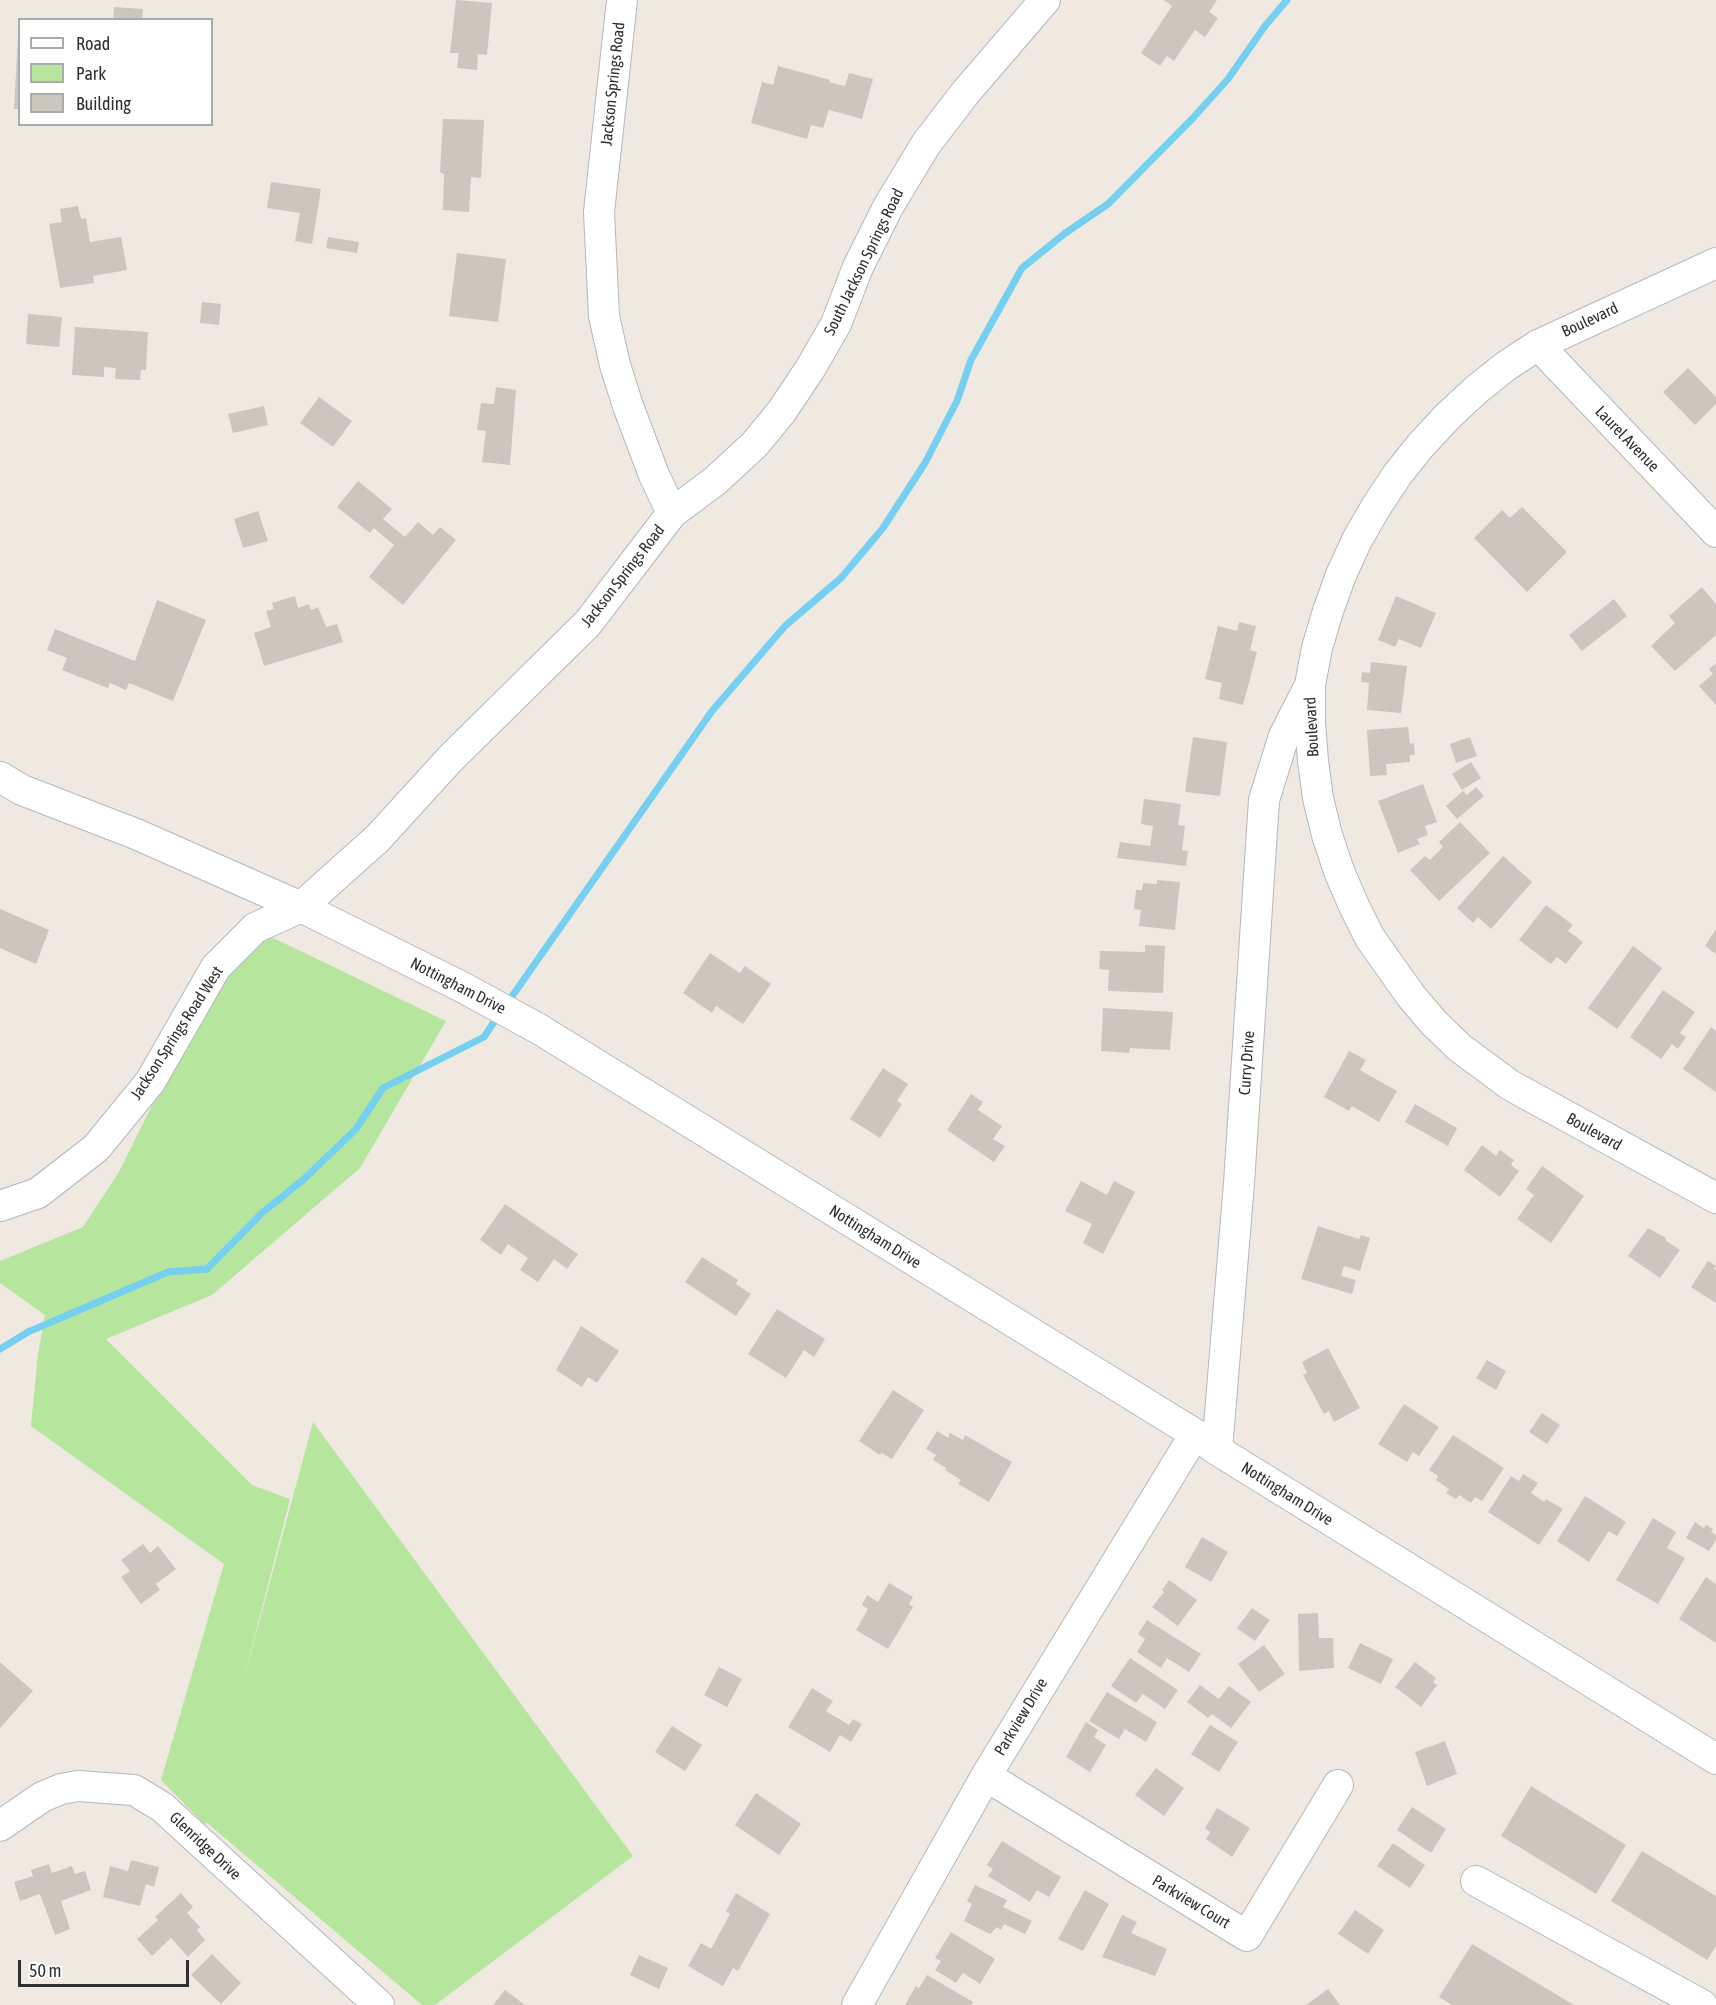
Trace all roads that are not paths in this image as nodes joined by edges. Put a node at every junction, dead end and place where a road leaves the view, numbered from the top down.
1 (622, 0) edge
2 (1045, 0) edge
3 (1716, 263) edge
4 (1538, 345) junction
5 (672, 513) junction
6 (1716, 532) edge
7 (1310, 685) junction
8 (0, 777) edge
9 (301, 907) junction
10 (1716, 1198) edge
11 (0, 1206) edge
12 (1206, 1442) junction
13 (1716, 1760) edge
14 (986, 1776) junction
15 (1338, 1785) dead end
16 (0, 1826) edge
17 (1476, 1881) dead end
18 (379, 2005) edge
19 (857, 2005) edge
20 (1701, 2005) edge

1 - 5 street, Jackson Springs Road
2 - 5 street, South Jackson Springs Road
3 - 4 street, Boulevard
4 - 6 street, Laurel Avenue
4 - 7 street, Boulevard
5 - 9 street, Jackson Springs Road
7 - 10 street, Boulevard
7 - 12 street, Curry Drive
8 - 9 street, Nottingham Drive
9 - 11 street, Jackson Springs Road West
9 - 12 street, Nottingham Drive
12 - 13 street, Nottingham Drive
12 - 14 street, Parkview Drive
14 - 15 street, Parkview Court
14 - 19 street, Parkview Drive
16 - 18 street, Glenridge Drive
17 - 20 street

